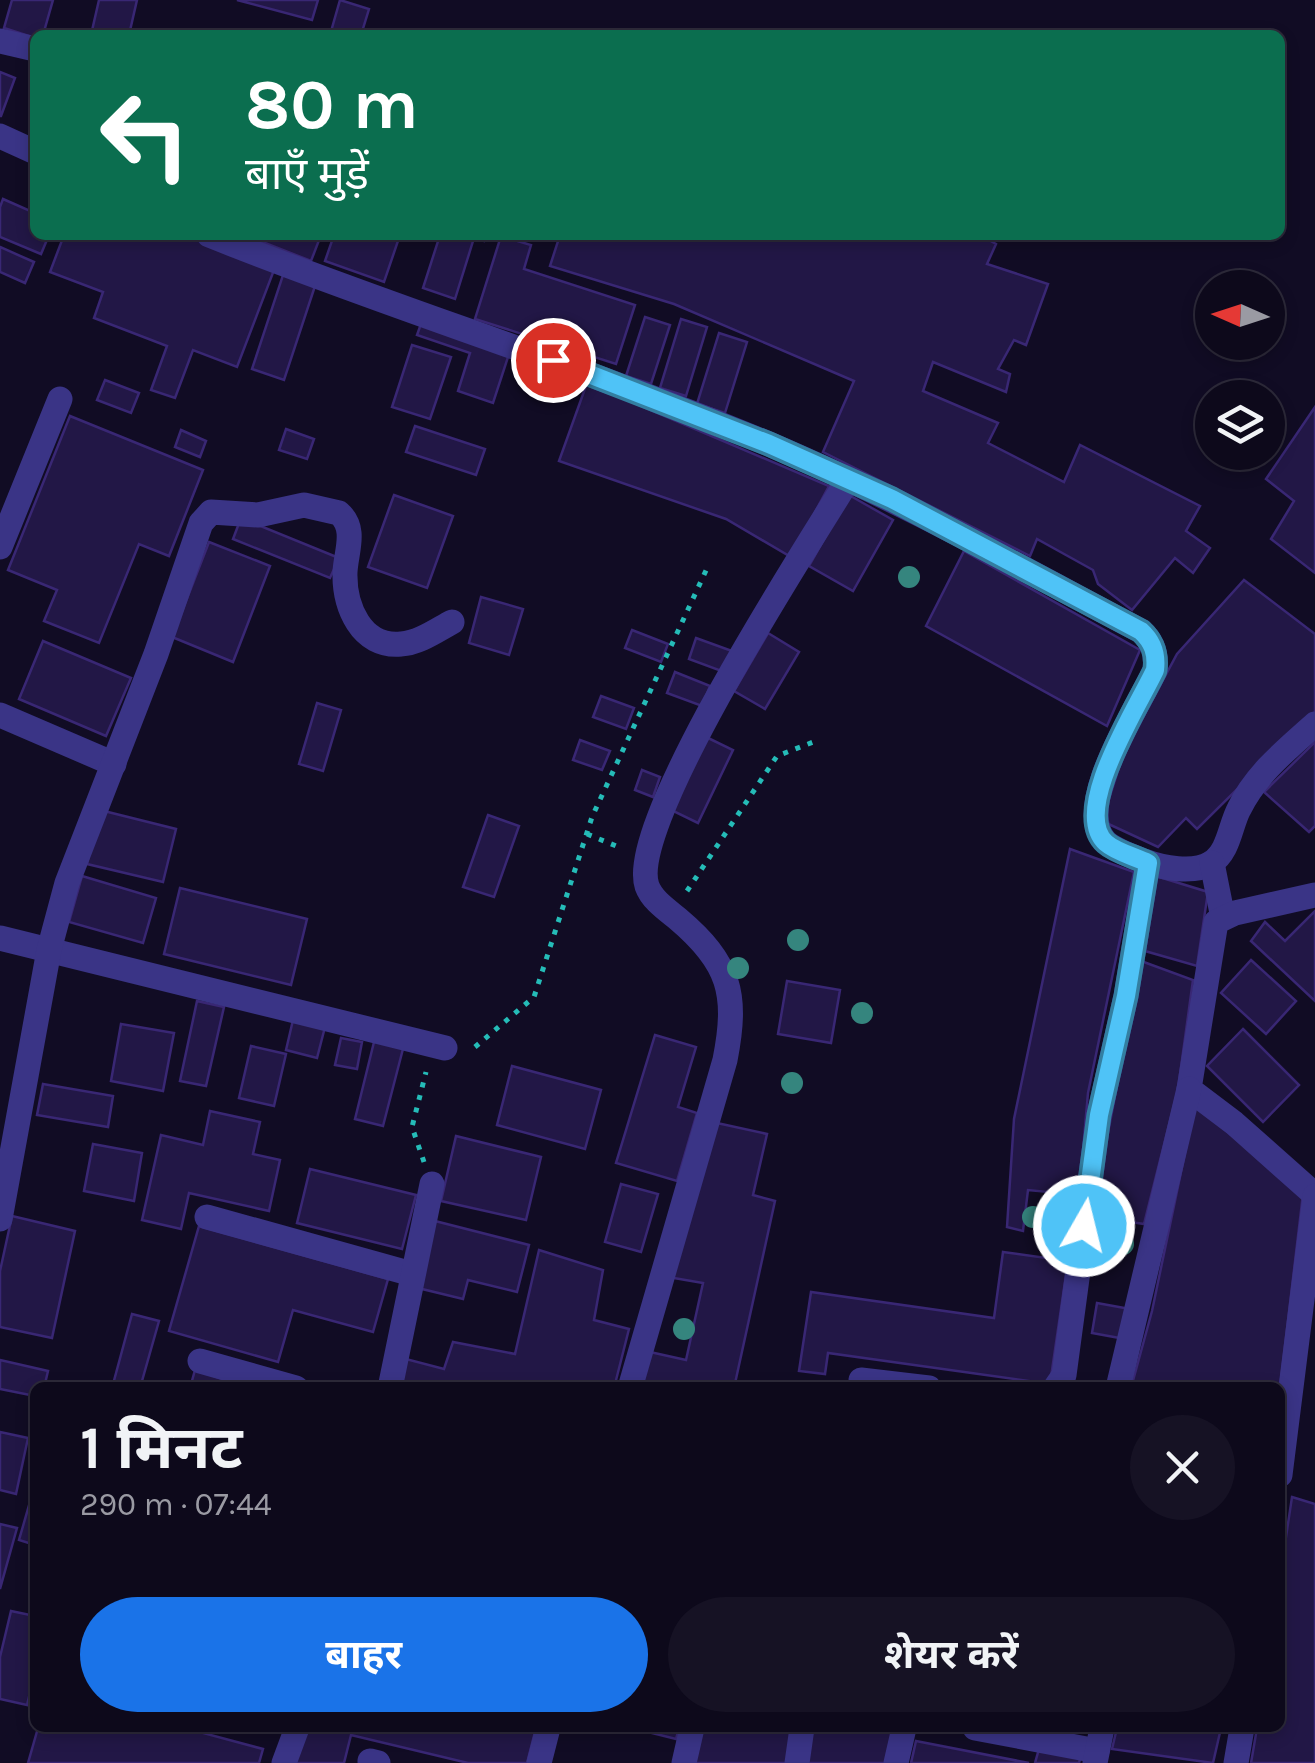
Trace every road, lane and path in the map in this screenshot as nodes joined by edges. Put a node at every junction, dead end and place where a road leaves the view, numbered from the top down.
1 (0, 41) edge
2 (30, 48) edge
3 (0, 136) edge
4 (30, 150) edge
5 (222, 240) edge
6 (60, 399) dead end
7 (848, 480) junction
8 (0, 548) edge
9 (709, 564) dead end
10 (452, 622) dead end
11 (0, 715) edge
12 (1315, 724) edge
13 (816, 741) dead end
14 (114, 764) junction
15 (587, 834) junction
16 (648, 859) junction
17 (1148, 863) junction
18 (1212, 863) junction
19 (1315, 894) edge
20 (672, 914) junction
21 (1222, 918) junction
22 (0, 938) edge
23 (49, 950) junction
24 (445, 1048) joint
25 (475, 1048) dead end
26 (1189, 1089) junction
27 (432, 1184) joint
28 (1315, 1196) edge
29 (207, 1217) dead end
30 (0, 1219) edge
31 (412, 1274) junction
32 (200, 1361) dead end
33 (861, 1380) dead end
34 (275, 1382) edge
35 (391, 1382) edge
36 (631, 1382) edge
37 (878, 1382) edge
38 (1059, 1382) edge
39 (1119, 1382) edge
40 (1285, 1436) edge
41 (296, 1732) edge
42 (547, 1732) edge
43 (691, 1732) edge
44 (801, 1732) edge
45 (903, 1732) edge
46 (1001, 1732) edge
47 (1241, 1732) edge
48 (1098, 1747) edge
49 (284, 1763) edge
50 (539, 1763) edge
51 (684, 1763) edge
52 (797, 1763) edge
53 (896, 1763) edge
54 (1236, 1763) edge

1 - 2 street
3 - 4 street
5 - 7 street
6 - 8 street
7 - 16 street
7 - 17 street
9 - 15 path
10 - 14 street
11 - 14 street
12 - 18 street
13 - 20 path
14 - 23 street
15 - 16 path
15 - 25 path
16 - 20 street
17 - 18 street
17 - 38 street
18 - 21 street
19 - 21 street
20 - 36 street
21 - 26 street
22 - 23 street
23 - 24 street
23 - 30 street
24 - 27 path
26 - 28 street
26 - 39 street
27 - 31 street
28 - 40 street
29 - 31 street
31 - 35 street
32 - 34 street
33 - 37 street
41 - 49 street
42 - 50 street
43 - 51 street
44 - 52 street
45 - 53 street
46 - 48 street
47 - 54 street

